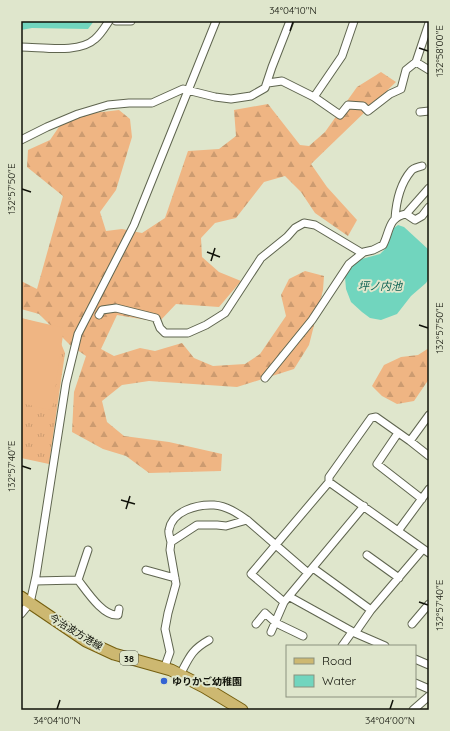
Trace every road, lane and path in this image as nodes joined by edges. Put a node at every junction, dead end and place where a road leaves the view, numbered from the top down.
1 (109, 21) edge
2 (116, 21) edge
3 (131, 21) edge
4 (216, 21) edge
5 (290, 21) edge
6 (354, 21) edge
7 (429, 23) edge
8 (21, 47) edge
9 (416, 62) junction
10 (429, 70) edge
11 (268, 83) junction
12 (188, 90) junction
13 (314, 97) junction
14 (429, 111) edge
15 (420, 112) dead end
16 (21, 140) edge
17 (422, 166) dead end
18 (429, 188) edge
19 (429, 207) edge
20 (406, 214) junction
21 (395, 219) junction
22 (362, 253) junction
23 (99, 315) dead end
24 (265, 378) dead end
25 (429, 415) edge
26 (398, 433) junction
27 (410, 441) junction
28 (429, 456) edge
29 (329, 482) junction
30 (429, 489) edge
31 (422, 499) junction
32 (364, 506) junction
33 (248, 520) junction
34 (398, 531) junction
35 (171, 542) junction
36 (276, 545) junction
37 (88, 550) dead end
38 (426, 551) edge
39 (367, 555) dead end
40 (146, 570) dead end
41 (311, 570) junction
42 (175, 578) junction
43 (399, 578) junction
44 (78, 580) junction
45 (35, 582) junction
46 (21, 597) edge
47 (290, 597) junction
48 (284, 602) junction
49 (30, 603) junction
50 (429, 604) edge
51 (119, 609) dead end
52 (371, 610) junction
53 (21, 614) edge
54 (276, 623) junction
55 (256, 624) dead end
56 (412, 624) dead end
57 (271, 632) dead end
58 (353, 632) junction
59 (303, 636) dead end
60 (209, 640) dead end
61 (343, 645) edge
62 (383, 645) edge
63 (416, 659) edge
64 (428, 663) edge
65 (164, 669) junction
66 (180, 675) junction
67 (416, 682) edge
68 (429, 689) edge
69 (429, 696) edge
70 (242, 710) edge
71 (413, 710) edge

1 - 8 street
2 - 3 street
4 - 12 street
5 - 11 street
6 - 13 street
7 - 9 street
9 - 10 street
9 - 13 street
11 - 12 street
11 - 13 street
12 - 16 street
12 - 45 street
14 - 15 street
17 - 21 street
18 - 20 street
19 - 20 street
20 - 21 street
21 - 22 street
22 - 23 street
22 - 24 street
25 - 27 street
26 - 27 street
26 - 29 street
26 - 31 street
27 - 28 street
29 - 32 street
29 - 36 street
30 - 31 street
31 - 34 street
32 - 34 street
32 - 41 street
33 - 35 street
33 - 35 street
33 - 36 street
34 - 38 street
35 - 42 street
36 - 41 street
36 - 48 street
37 - 44 street
38 - 43 street
39 - 43 street
40 - 42 street
41 - 47 street
41 - 52 street
42 - 65 street
43 - 52 street
44 - 45 street
44 - 51 street
45 - 49 street
46 - 49 main road, 今治波方港線 / 38
47 - 48 street
47 - 58 street
48 - 54 street
49 - 53 street
49 - 65 main road, 今治波方港線 / 38
50 - 56 street
52 - 58 street
54 - 55 street
54 - 57 street
54 - 59 street
58 - 61 street
58 - 62 street
60 - 66 street
63 - 64 street
65 - 66 main road, 今治波方港線 / 38
66 - 70 main road, 今治波方港線 / 38
67 - 68 street
69 - 71 street

